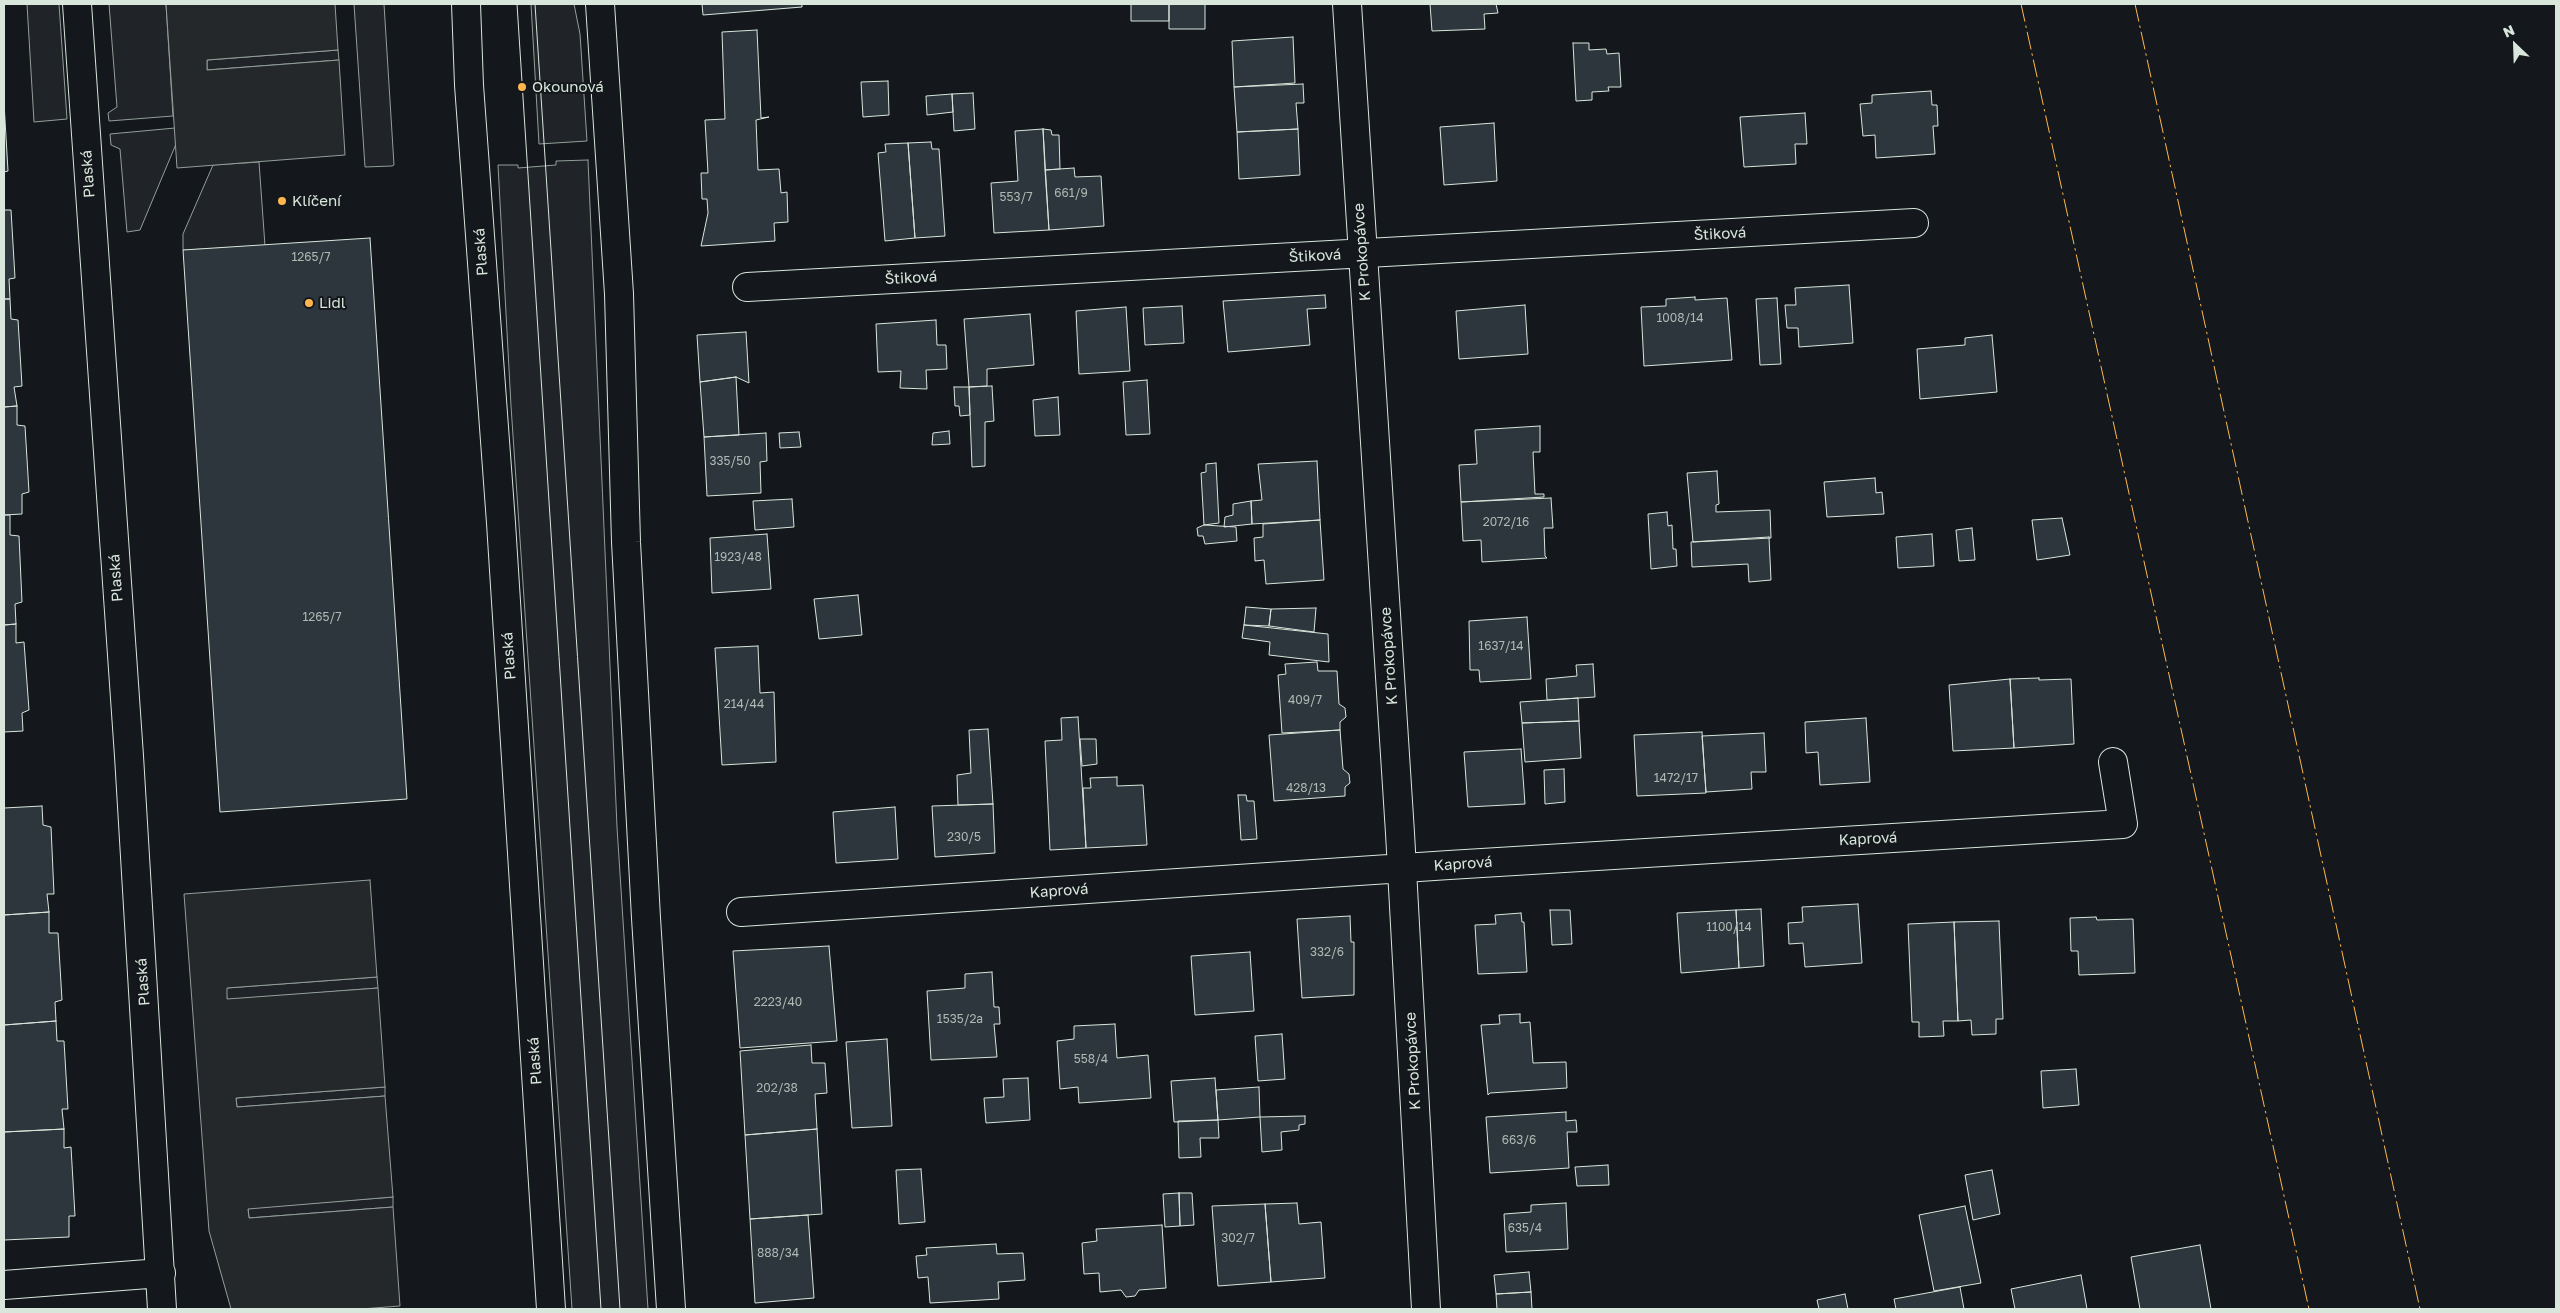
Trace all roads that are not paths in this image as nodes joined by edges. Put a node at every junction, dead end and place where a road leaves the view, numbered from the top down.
1 (77, 4) edge
2 (466, 4) edge
3 (600, 4) edge
4 (1347, 4) edge
5 (1914, 223) dead end
6 (1362, 253) junction
7 (747, 287) dead end
8 (2113, 762) dead end
9 (1402, 868) junction
10 (741, 912) dead end
11 (161, 1273) junction
12 (4, 1285) edge
13 (162, 1309) edge
14 (551, 1309) edge
15 (672, 1309) edge
16 (1426, 1309) edge

1 - 11 street, Plaská
2 - 14 street, Plaská
3 - 15 street
4 - 6 street, K Prokopávce
5 - 6 street, Štiková
6 - 7 street, Štiková
6 - 9 street, K Prokopávce
8 - 9 street, Kaprová
9 - 10 street, Kaprová
9 - 16 street, K Prokopávce
11 - 12 street
11 - 13 street, Plaská

